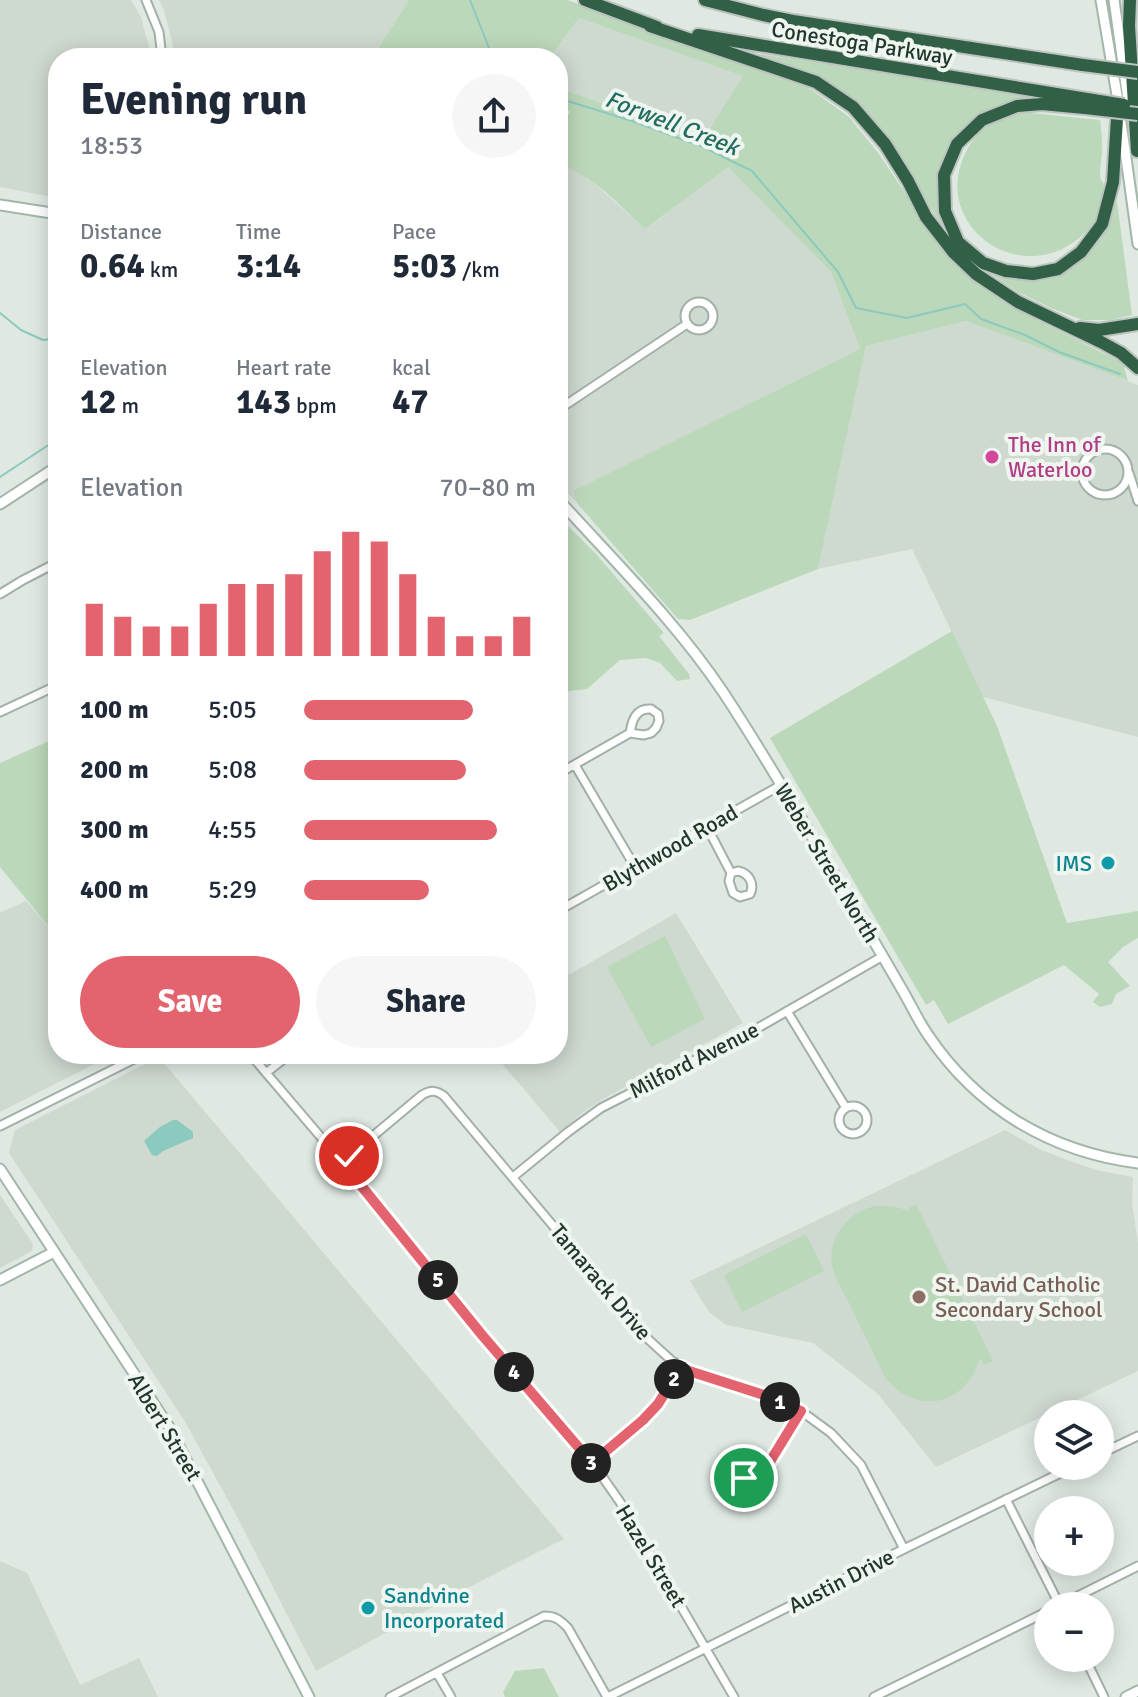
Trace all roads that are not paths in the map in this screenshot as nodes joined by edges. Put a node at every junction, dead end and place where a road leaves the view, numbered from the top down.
1 (146, 0) edge
2 (585, 0) edge
3 (705, 0) edge
4 (1101, 0) edge
5 (1114, 0) edge
6 (1130, 0) edge
7 (650, 26) junction
8 (161, 48) edge
9 (1138, 70) edge
10 (1118, 100) junction
11 (1086, 104) junction
12 (1138, 107) edge
13 (1138, 114) edge
14 (1138, 154) edge
15 (0, 205) edge
16 (48, 212) edge
17 (1138, 244) edge
18 (1054, 320) junction
19 (687, 324) junction
20 (1138, 324) edge
21 (1138, 368) edge
22 (568, 403) edge
23 (1129, 471) junction
24 (48, 473) edge
25 (1138, 501) edge
26 (0, 504) edge
27 (568, 510) edge
28 (48, 567) edge
29 (0, 594) edge
30 (48, 690) edge
31 (0, 712) edge
32 (630, 733) dead end
33 (575, 765) junction
34 (568, 769) edge
35 (781, 785) junction
36 (707, 827) junction
37 (635, 867) junction
38 (731, 873) dead end
39 (568, 905) edge
40 (883, 956) junction
41 (787, 1011) junction
42 (124, 1064) edge
43 (258, 1064) edge
44 (277, 1064) edge
45 (266, 1073) junction
46 (846, 1108) dead end
47 (0, 1126) edge
48 (342, 1162) junction
49 (1138, 1163) edge
50 (0, 1169) edge
51 (513, 1177) junction
52 (54, 1252) junction
53 (0, 1280) edge
54 (681, 1367) junction
55 (801, 1411) junction
56 (1138, 1436) edge
57 (1114, 1447) edge
58 (592, 1463) junction
59 (760, 1478) dead end
60 (1046, 1480) edge
61 (1006, 1499) junction
62 (904, 1549) junction
63 (1138, 1566) edge
64 (1052, 1592) edge
65 (1087, 1592) edge
66 (1034, 1618) edge
67 (706, 1648) junction
68 (1092, 1672) edge
69 (437, 1673) junction
70 (1138, 1691) edge
71 (309, 1697) edge
72 (390, 1697) edge
73 (451, 1697) edge
74 (607, 1697) edge
75 (734, 1697) edge
76 (874, 1697) edge
77 (1104, 1697) edge
78 (1126, 1697) edge

1 - 8 street
2 - 7 highway, Conestoga Parkway
3 - 9 highway, Conestoga Parkway, bridge
4 - 10 main road
5 - 14 main road
6 - 14 highway
7 - 11 highway, Conestoga Parkway
7 - 18 highway
10 - 11 highway
10 - 17 main road
11 - 12 highway, Conestoga Parkway, bridge
11 - 13 highway, bridge
15 - 16 main road
18 - 20 highway
18 - 21 highway
19 - 19 street
19 - 22 street
23 - 23 street
23 - 25 street
24 - 26 main road
27 - 35 main road, Weber Street North
28 - 29 street
30 - 31 street
32 - 33 street
33 - 34 street
33 - 37 street
35 - 36 street, Blythwood Road
35 - 40 main road, Weber Street North
36 - 37 street, Blythwood Road
36 - 38 street
37 - 39 street, Blythwood Road
40 - 41 street, Milford Avenue
40 - 49 main road, Weber Street North
41 - 46 street
41 - 51 street, Milford Avenue
42 - 47 street
43 - 45 street, Hazel Street
44 - 45 street
45 - 48 street, Hazel Street
48 - 51 street, Tamarack Drive
48 - 58 street, Hazel Street
50 - 52 main road, Albert Street
51 - 54 street, Tamarack Drive
52 - 53 main road
52 - 71 main road, Albert Street
54 - 55 street, Tamarack Drive
54 - 58 street
55 - 59 street
55 - 62 street, Tamarack Drive
56 - 57 street
58 - 67 street, Hazel Street
60 - 61 street, Austin Drive
61 - 62 street, Austin Drive
61 - 64 street
62 - 67 street, Austin Drive
63 - 65 street
66 - 76 street
67 - 74 street, Austin Drive
67 - 75 street, Hazel Street
68 - 77 street
69 - 72 street
69 - 73 street
69 - 74 street
70 - 78 main road

